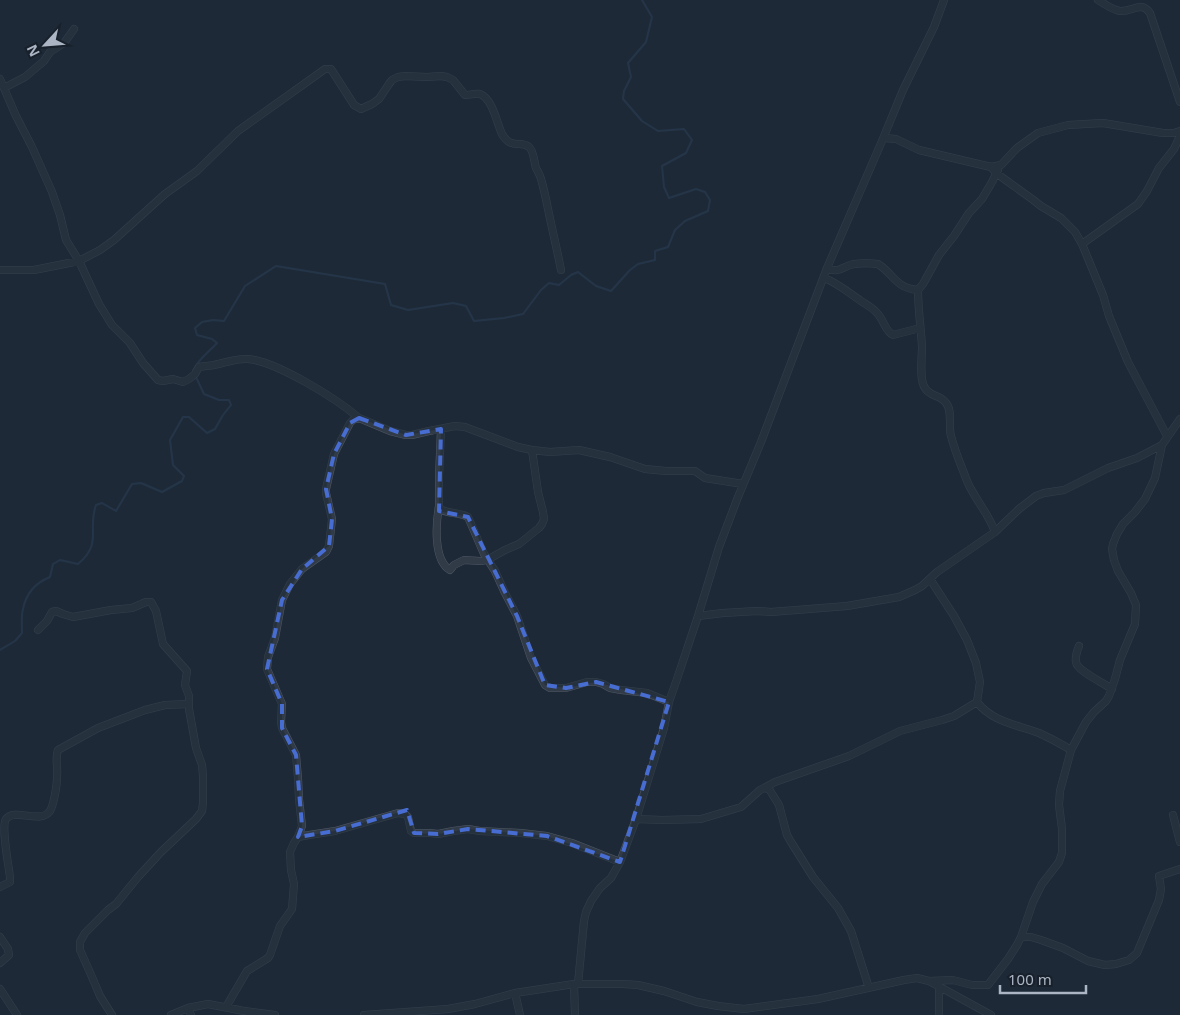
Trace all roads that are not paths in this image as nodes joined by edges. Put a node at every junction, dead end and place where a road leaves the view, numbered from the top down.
1 (944, 0) edge
2 (1098, 0) edge
3 (74, 29) dead end
4 (0, 79) edge
5 (4, 88) junction
6 (1180, 102) edge
7 (1180, 131) edge
8 (1180, 136) edge
9 (884, 138) junction
10 (994, 170) junction
11 (1082, 244) junction
12 (79, 261) junction
13 (827, 268) junction
14 (0, 270) edge
15 (562, 270) dead end
16 (824, 278) junction
17 (918, 290) junction
18 (920, 328) junction
19 (359, 418) junction
20 (1180, 418) edge
21 (441, 429) junction
22 (1167, 436) junction
23 (1162, 445) junction
24 (532, 450) junction
25 (743, 484) junction
26 (439, 506) junction
27 (995, 532) junction
28 (487, 560) junction
29 (930, 579) junction
30 (698, 616) junction
31 (38, 630) dead end
32 (1079, 646) dead end
33 (1112, 689) junction
34 (669, 702) junction
35 (977, 702) junction
36 (189, 704) junction
37 (1071, 750) junction
38 (764, 788) junction
39 (1173, 815) dead end
40 (636, 819) junction
41 (298, 837) junction
42 (1180, 842) edge
43 (620, 862) junction
44 (1180, 869) edge
45 (0, 888) edge
46 (0, 937) edge
47 (1021, 937) junction
48 (0, 963) edge
49 (929, 981) junction
50 (576, 984) junction
51 (939, 986) junction
52 (869, 988) junction
53 (0, 990) edge
54 (515, 993) junction
55 (226, 1007) junction
56 (190, 1011) edge
57 (744, 1012) edge
58 (17, 1015) edge
59 (112, 1015) edge
60 (170, 1015) edge
61 (275, 1015) edge
62 (364, 1015) edge
63 (520, 1015) edge
64 (575, 1015) edge
65 (938, 1015) edge
66 (991, 1015) edge

1 - 9 street
2 - 6 street
3 - 5 street
4 - 5 street
5 - 12 street
7 - 10 street
8 - 11 street
9 - 10 street
9 - 13 street
10 - 11 street
10 - 17 street
11 - 22 street
12 - 14 street
12 - 15 street
12 - 19 street
13 - 16 street
13 - 17 street
16 - 18 street
16 - 25 street
17 - 18 street
18 - 27 street
19 - 21 street
19 - 41 street
20 - 22 street
21 - 24 street
21 - 26 street
22 - 23 street
23 - 27 street
23 - 33 street
24 - 25 street
24 - 28 street
25 - 30 street
26 - 28 street
26 - 28 street
27 - 29 street
28 - 34 street
29 - 30 street
29 - 35 street
30 - 34 street
31 - 36 street
32 - 33 street
33 - 37 street
34 - 40 street
35 - 37 street
35 - 38 street
36 - 45 street
36 - 59 street
37 - 47 street
38 - 40 street
38 - 52 street
39 - 42 street
40 - 43 street
41 - 43 street
41 - 55 street
43 - 50 street
44 - 47 street
46 - 48 street
47 - 49 street
49 - 51 street
49 - 52 street
50 - 54 street
50 - 57 street
50 - 64 street
51 - 65 street
51 - 66 street
52 - 57 street
53 - 58 street
54 - 62 street
54 - 63 street
55 - 56 street
55 - 61 street
56 - 60 street

